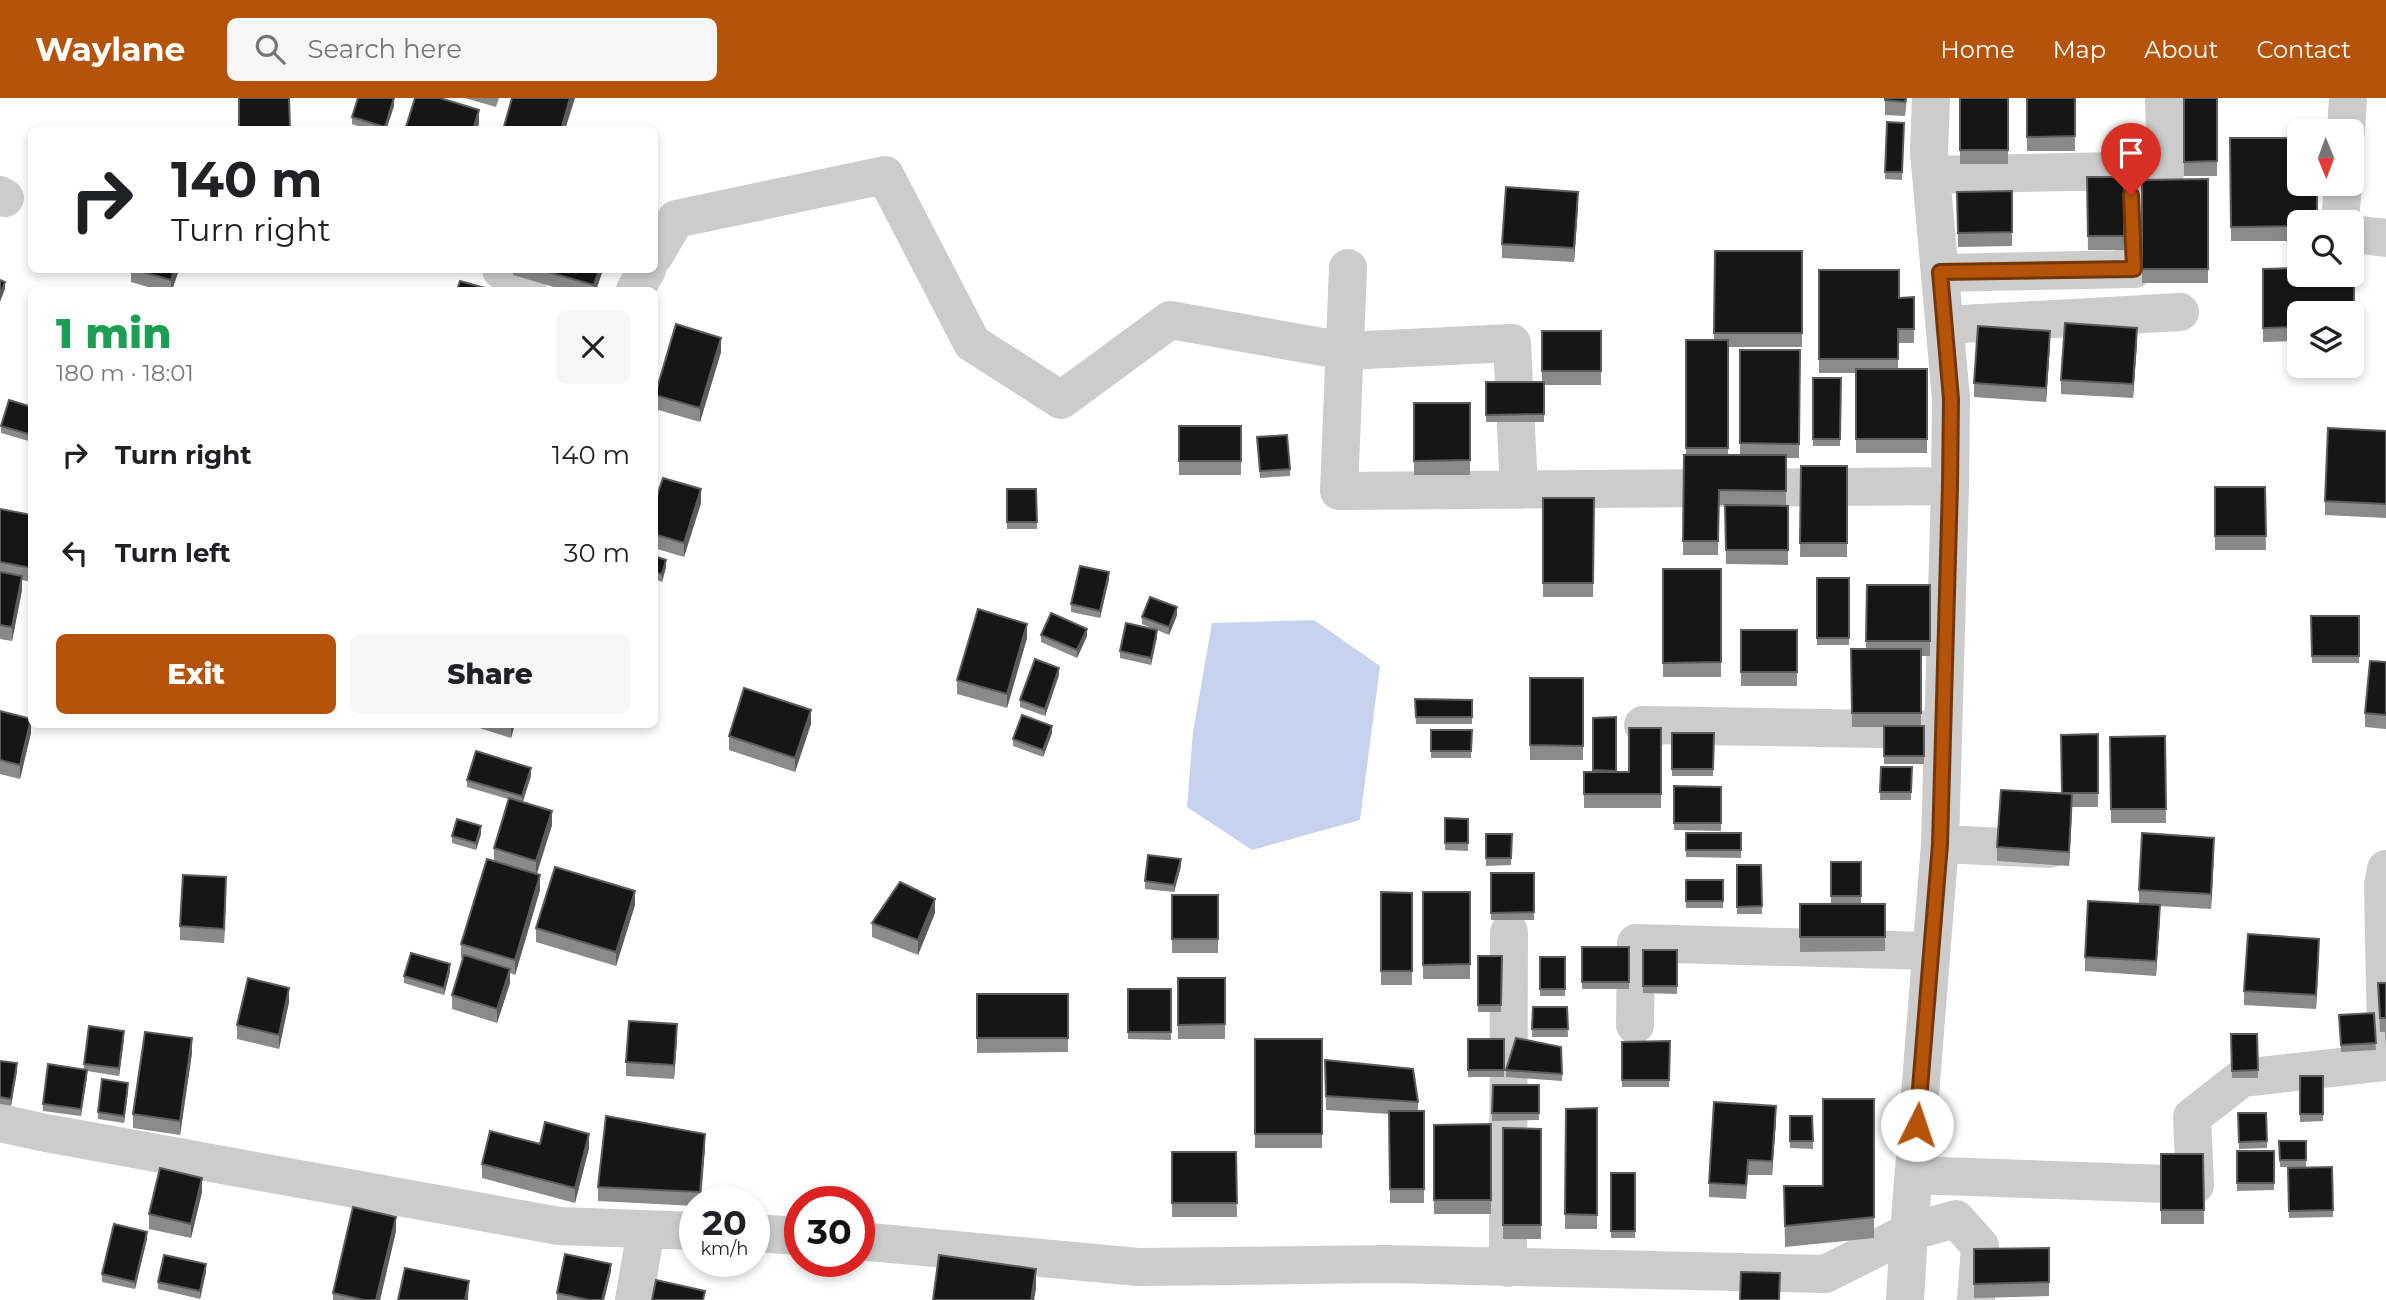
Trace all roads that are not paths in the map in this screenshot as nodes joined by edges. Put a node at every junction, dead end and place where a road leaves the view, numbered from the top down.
1 (1931, 98) edge
2 (2164, 98) edge
3 (2348, 98) edge
4 (2347, 119) edge
5 (2131, 170) junction
6 (1931, 175) junction
7 (2364, 235) edge
8 (2386, 238) edge
9 (658, 249) edge
10 (1348, 268) dead end
11 (1940, 272) junction
12 (505, 273) edge
13 (524, 287) edge
14 (2180, 312) dead end
15 (1945, 325) junction
16 (1345, 351) junction
17 (1950, 485) junction
18 (1519, 490) junction
19 (1643, 725) edge
20 (1941, 730) junction
21 (1940, 844) junction
22 (2062, 850) edge
23 (2386, 869) edge
24 (1509, 932) dead end
25 (1930, 951) junction
26 (1635, 1025) dead end
27 (2386, 1033) edge
28 (2386, 1062) edge
29 (0, 1123) edge
30 (1914, 1175) junction
31 (646, 1230) junction
32 (679, 1231) edge
33 (1909, 1231) junction
34 (875, 1242) edge
35 (1508, 1268) junction
36 (634, 1300) edge
37 (1905, 1300) edge
38 (1976, 1300) edge

1 - 6 street
2 - 5 street
3 - 4 street
5 - 6 street
5 - 11 street
6 - 11 street
7 - 8 street
9 - 16 street
10 - 16 street
11 - 15 street
12 - 13 street
14 - 15 street
15 - 17 street
16 - 18 street
16 - 18 street
17 - 18 street
17 - 20 street
19 - 20 street
20 - 21 street
21 - 22 street
21 - 25 street
23 - 27 street
24 - 35 street
25 - 26 street
25 - 30 street
28 - 30 street
29 - 31 street
30 - 33 street
31 - 32 street
31 - 36 street
33 - 35 street
33 - 37 street
33 - 38 street
34 - 35 street

